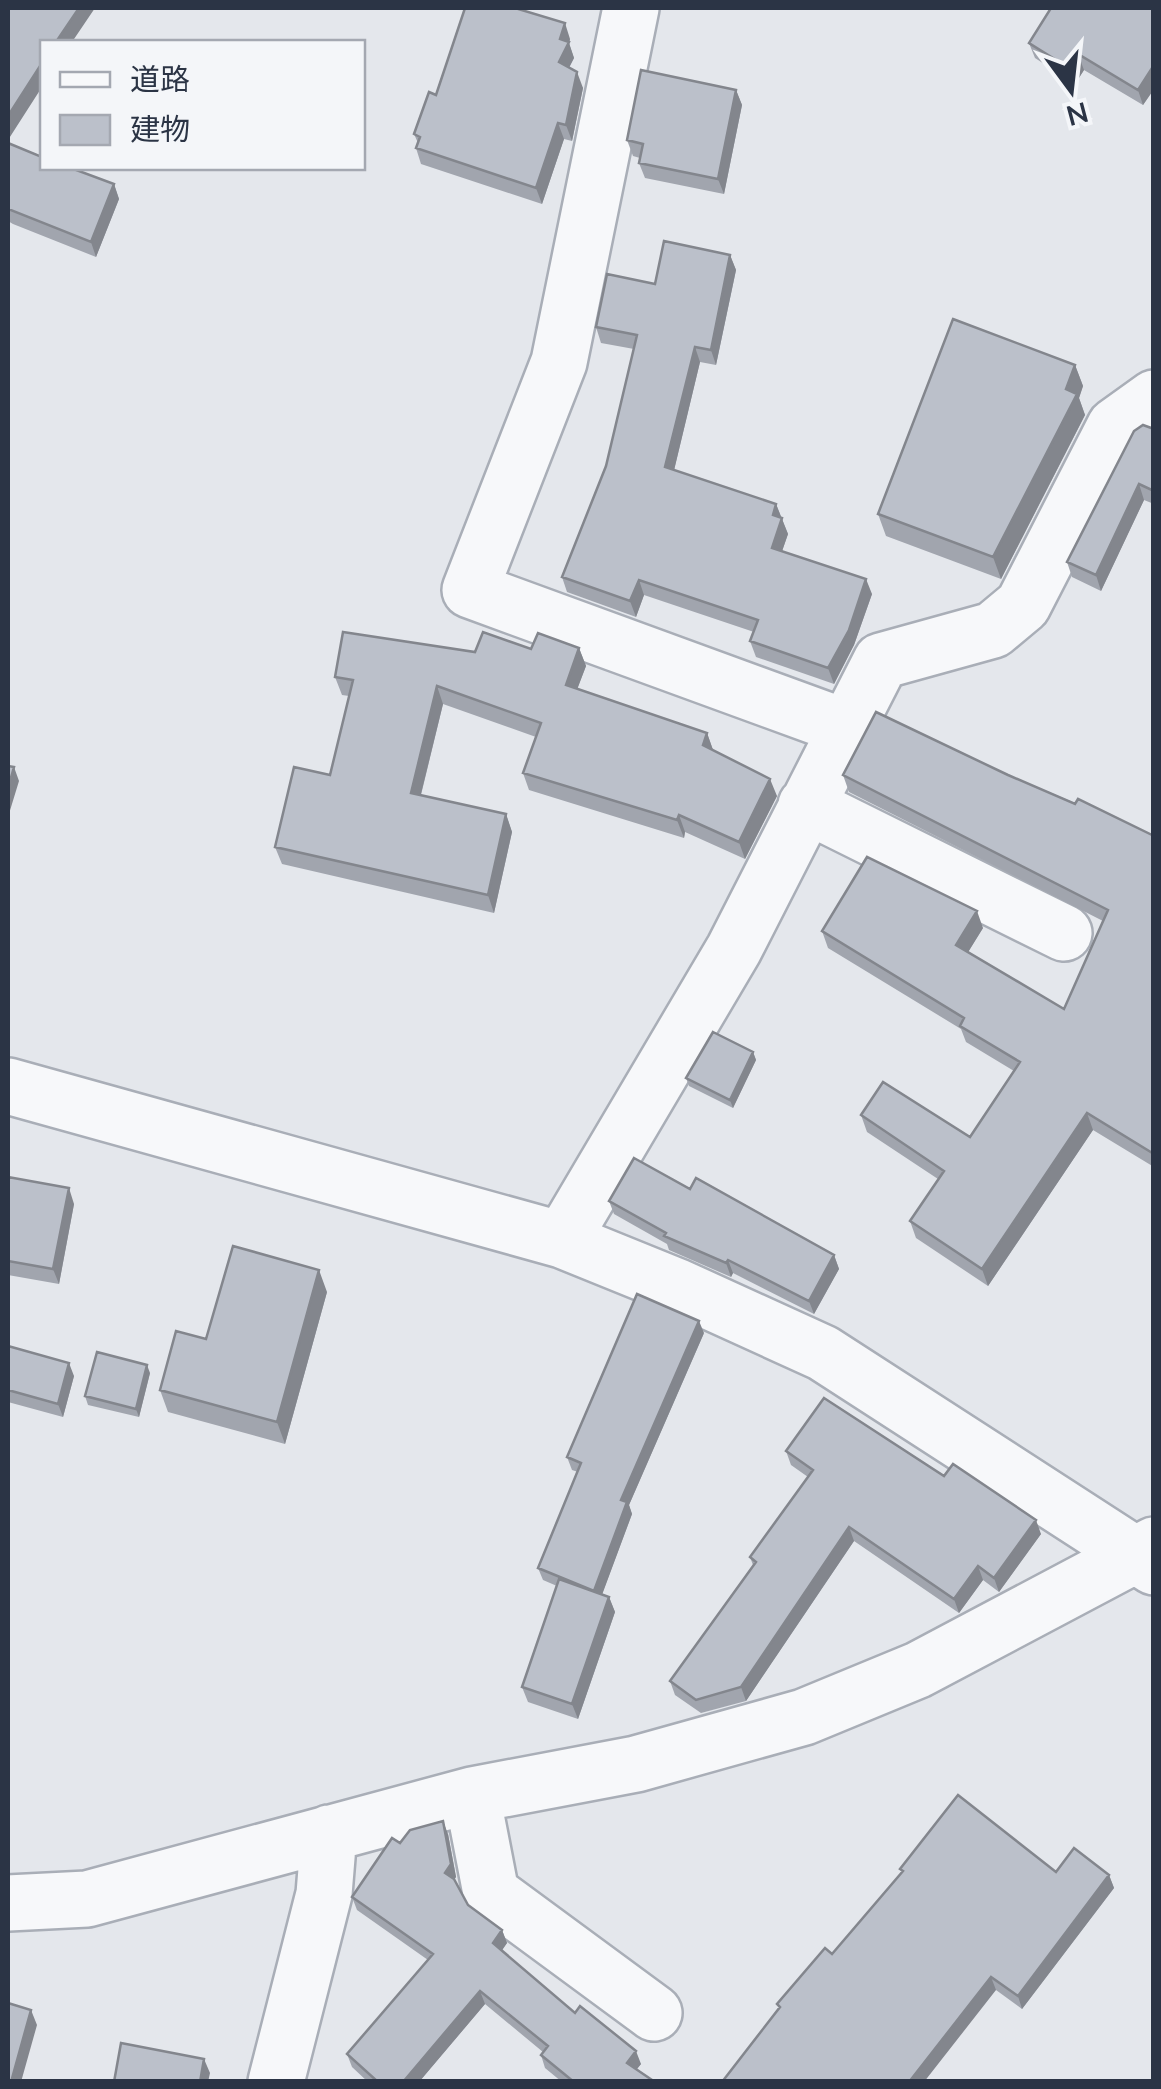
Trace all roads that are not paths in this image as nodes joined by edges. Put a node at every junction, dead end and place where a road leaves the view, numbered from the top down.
1 (631, 8) edge
2 (1154, 398) edge
3 (845, 727) junction
4 (806, 805) junction
5 (1064, 933) dead end
6 (8, 1086) edge
7 (562, 1240) junction
8 (1148, 1556) edge
9 (472, 1796) junction
10 (329, 1833) junction
11 (8, 1902) edge
12 (654, 2013) dead end
13 (276, 2082) edge

1 - 3 street
2 - 3 street
3 - 4 street
4 - 5 street
4 - 7 street
6 - 7 street
7 - 8 street
8 - 9 street
9 - 10 street
9 - 12 street
10 - 11 street
10 - 13 street

